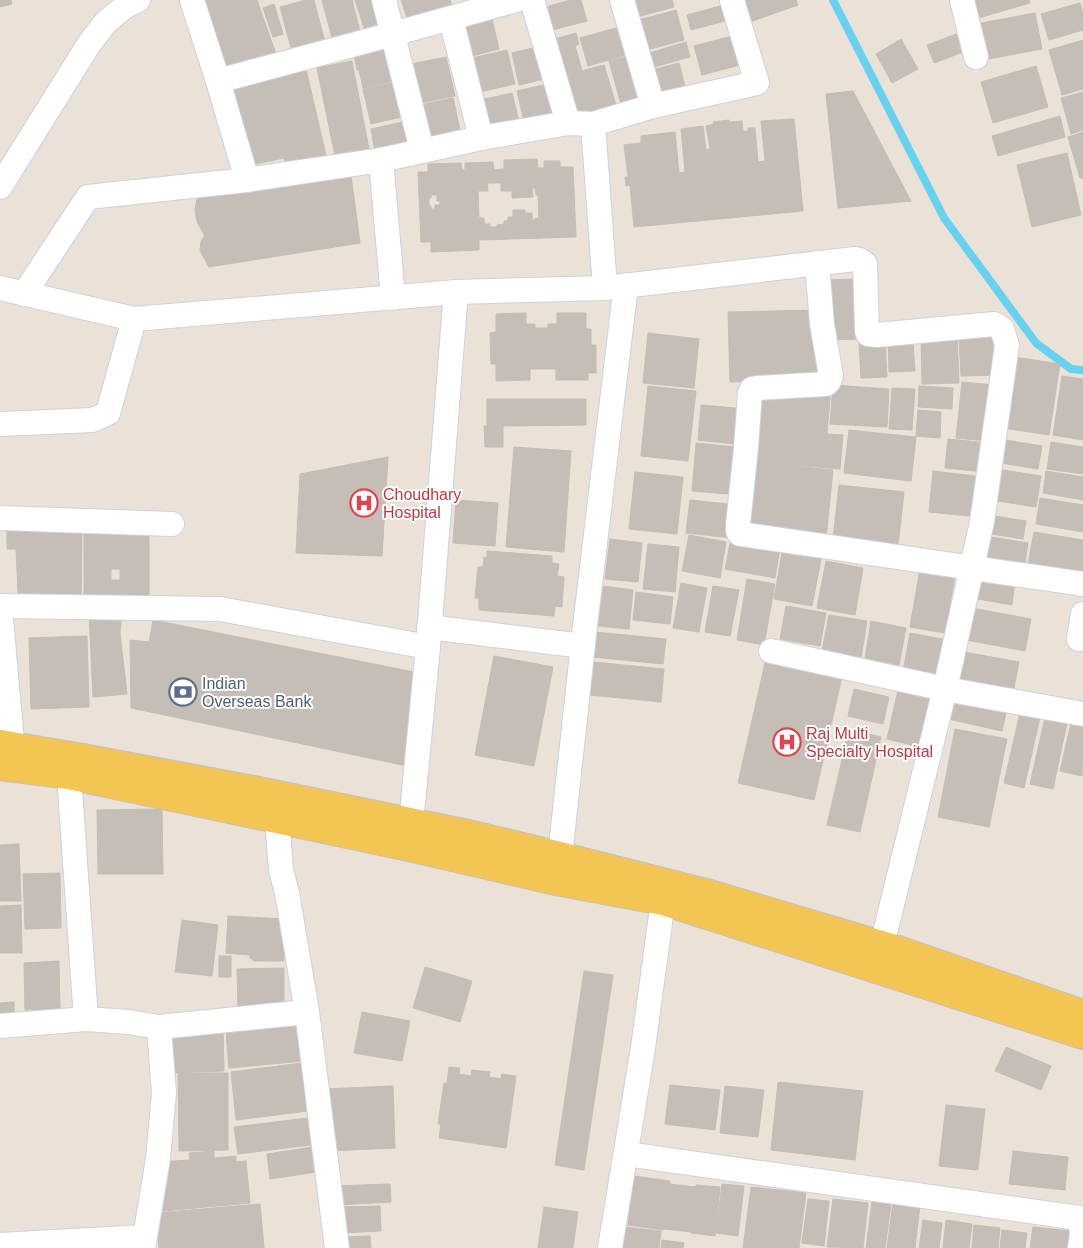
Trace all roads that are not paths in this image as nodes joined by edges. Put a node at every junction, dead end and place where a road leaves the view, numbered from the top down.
1 (138, 0) edge
2 (192, 0) edge
3 (384, 0) edge
4 (516, 0) edge
5 (532, 0) edge
6 (622, 0) edge
7 (732, 0) edge
8 (962, 0) edge
9 (462, 11) edge
10 (394, 34) junction
11 (976, 57) dead end
12 (218, 81) junction
13 (653, 106) junction
14 (568, 123) junction
15 (594, 124) junction
16 (481, 138) junction
17 (422, 150) junction
18 (382, 160) junction
19 (247, 180) junction
20 (0, 187) edge
21 (817, 263) junction
22 (616, 287) junction
23 (0, 288) edge
24 (456, 292) junction
25 (24, 294) junction
26 (394, 298) junction
27 (134, 319) junction
28 (0, 424) edge
29 (0, 518) edge
30 (172, 524) dead end
31 (972, 568) junction
32 (1083, 584) edge
33 (0, 608) edge
34 (1083, 614) edge
35 (429, 637) junction
36 (1079, 638) dead end
37 (583, 646) junction
38 (771, 651) dead end
39 (946, 689) junction
40 (1083, 714) edge
41 (7, 756) edge
42 (68, 775) junction
43 (277, 819) junction
44 (411, 823) junction
45 (560, 856) junction
46 (667, 892) junction
47 (882, 945) junction
48 (307, 1012) junction
49 (1083, 1014) edge
50 (86, 1020) junction
51 (0, 1026) edge
52 (160, 1027) junction
53 (1083, 1035) edge
54 (626, 1154) junction
55 (144, 1243) edge
56 (0, 1246) edge
57 (337, 1248) edge
58 (610, 1248) edge
59 (1080, 1248) edge

1 - 20 street
2 - 12 street
3 - 10 street
4 - 9 street
5 - 14 street
6 - 13 street
7 - 13 street
8 - 11 street
9 - 10 street
9 - 16 street
10 - 12 street
10 - 17 street
12 - 19 street
13 - 15 street
14 - 15 street
14 - 16 street
15 - 22 street
16 - 17 street
17 - 18 street
18 - 19 street
18 - 26 street
19 - 25 street
21 - 22 street
21 - 31 street
21 - 31 street
22 - 24 street
22 - 37 street
23 - 25 street
24 - 26 street
24 - 35 street
25 - 27 street
26 - 27 street
27 - 28 street
29 - 30 street
31 - 32 street
31 - 39 street
33 - 35 street
33 - 41 street
34 - 36 street
35 - 37 street
35 - 44 street
37 - 45 street
38 - 39 street
39 - 40 street
39 - 47 street
41 - 42 main road
41 - 44 main road
42 - 43 main road
42 - 50 street
43 - 46 main road
43 - 48 street
44 - 45 main road
45 - 46 main road
46 - 47 main road
46 - 53 main road
46 - 54 street
47 - 49 main road
48 - 52 street
48 - 57 street
50 - 51 street
50 - 52 street
52 - 55 street
54 - 58 street
54 - 59 street
55 - 56 street

